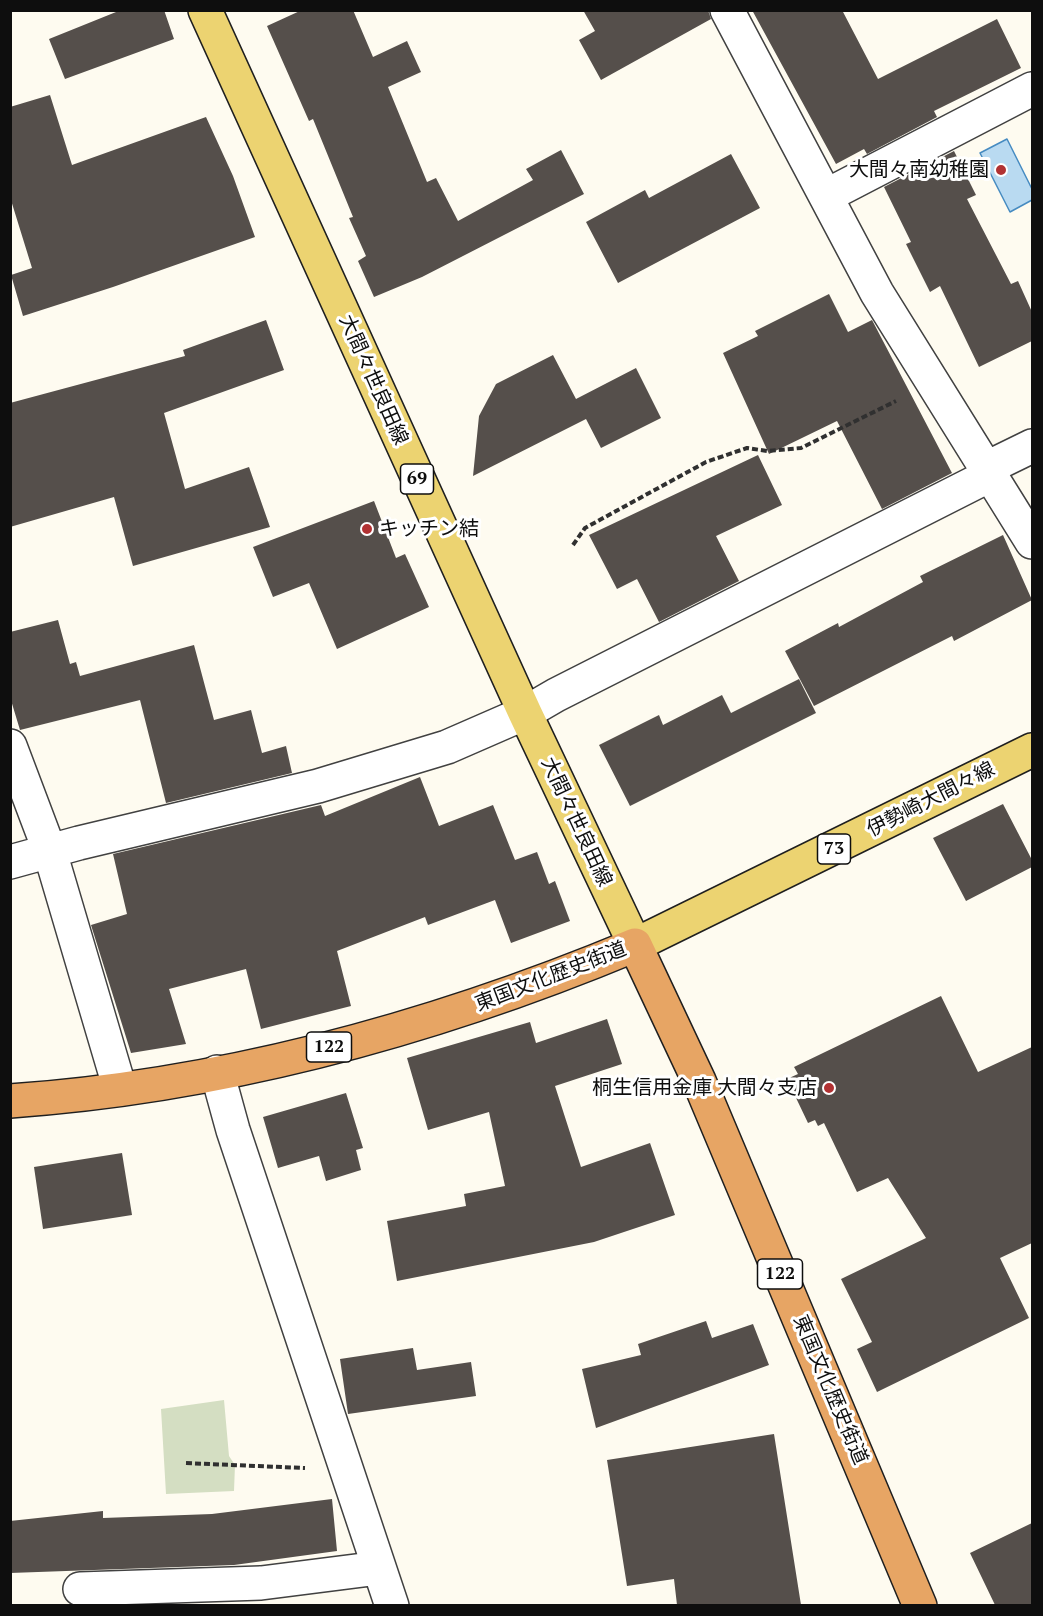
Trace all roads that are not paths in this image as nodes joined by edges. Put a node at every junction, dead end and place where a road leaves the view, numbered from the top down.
1 (205, 10) edge
2 (727, 10) edge
3 (1032, 89) edge
4 (826, 196) junction
5 (1032, 446) edge
6 (988, 472) junction
7 (1032, 542) edge
8 (525, 713) junction
9 (10, 746) edge
10 (1032, 750) edge
11 (50, 852) junction
12 (10, 862) edge
13 (635, 945) junction
14 (218, 1072) junction
15 (120, 1089) junction
16 (10, 1101) edge
17 (379, 1568) junction
18 (80, 1589) dead end
19 (392, 1605) edge
20 (920, 1605) edge

1 - 8 main road, 大間々世良田線 / 69
2 - 4 street
3 - 4 street
4 - 6 street
5 - 6 street
6 - 7 street
6 - 8 street
8 - 11 street
8 - 13 main road, 大間々世良田線 / 69
9 - 11 street
10 - 13 main road, 伊勢崎大間々線 / 73
11 - 12 street
11 - 15 street
13 - 14 highway, 東国文化歴史街道 / 122
13 - 20 highway, 東国文化歴史街道 / 122
14 - 15 highway, 東国文化歴史街道 / 122
14 - 17 street
15 - 16 highway, 東国文化歴史街道 / 122
17 - 18 street
17 - 19 street

